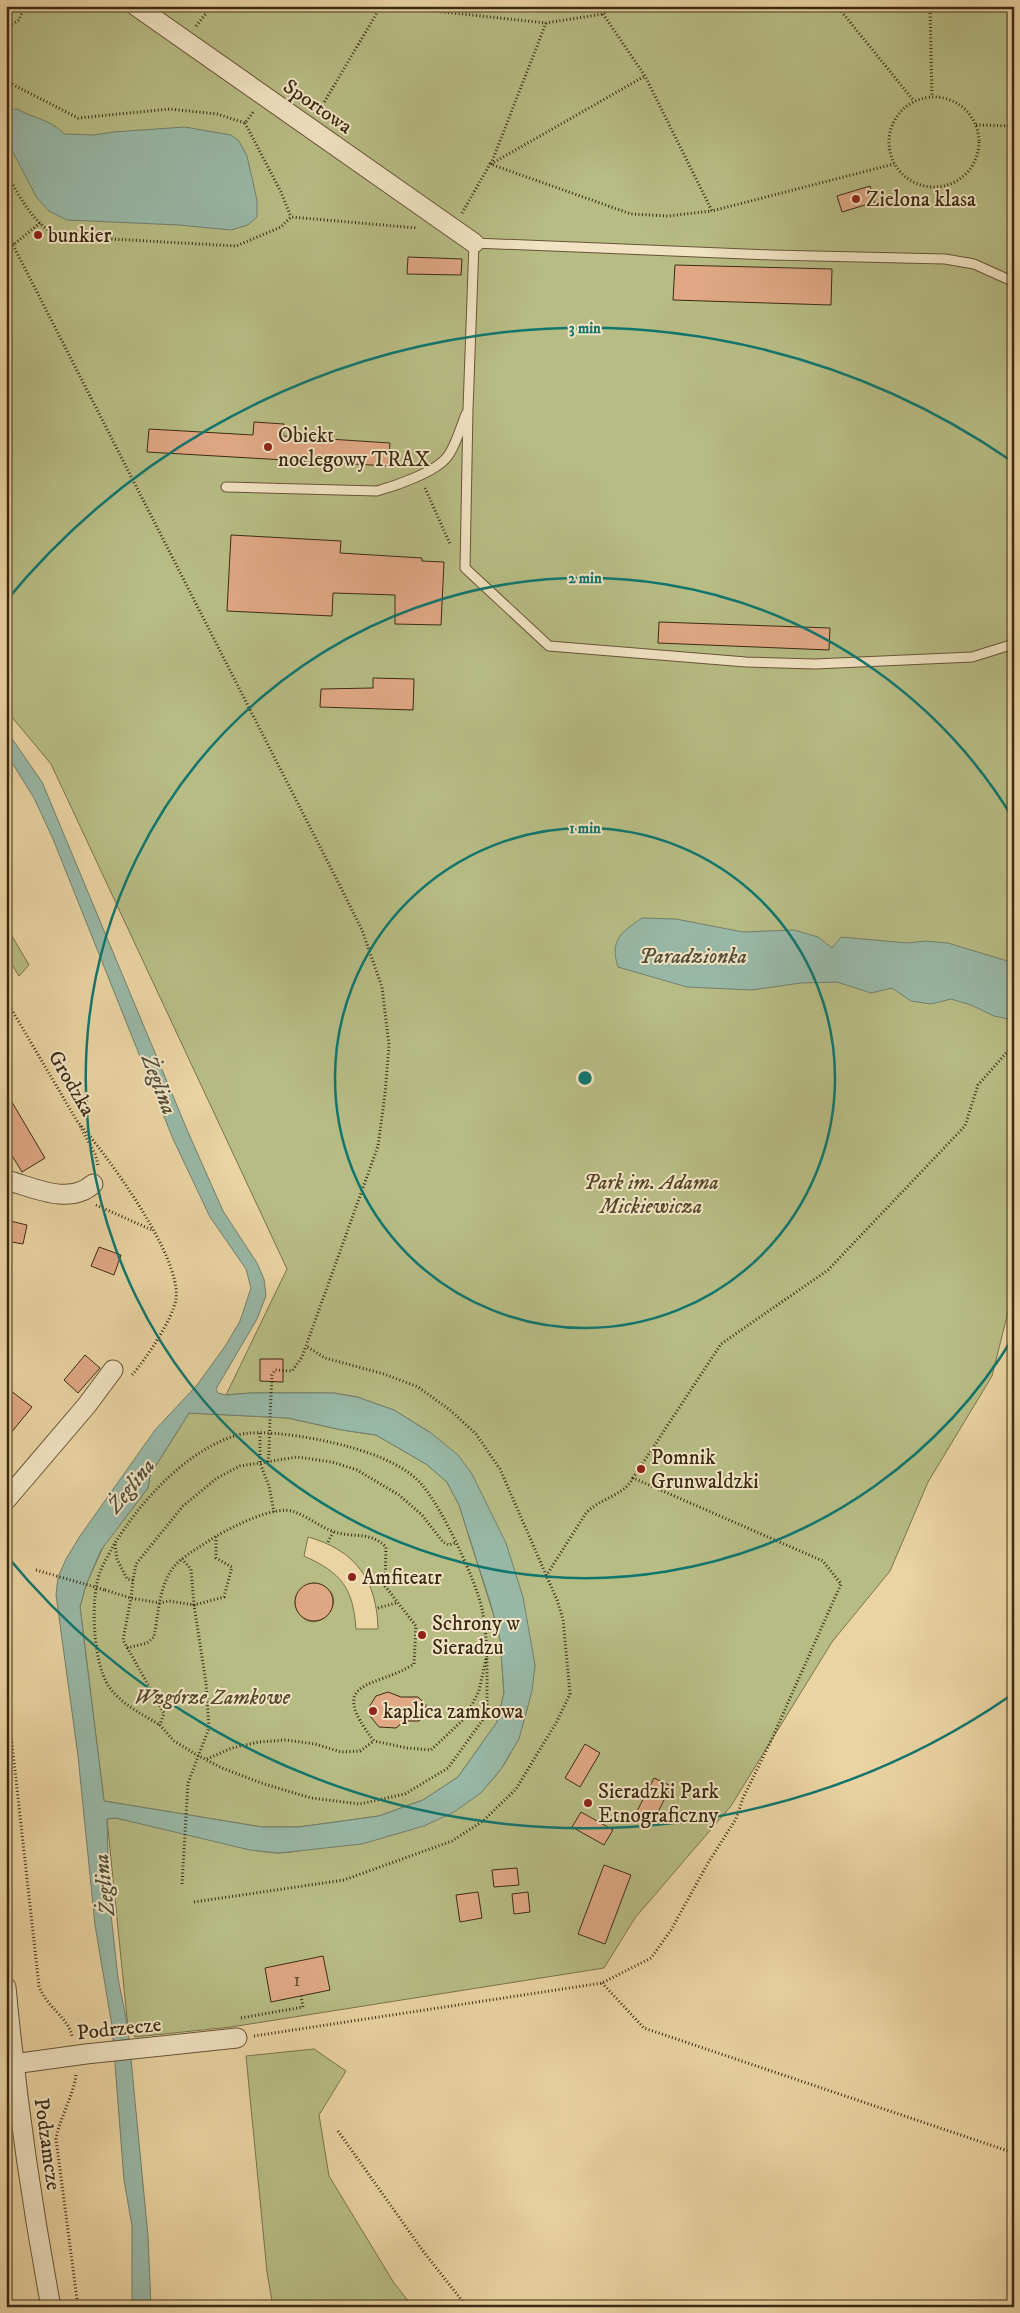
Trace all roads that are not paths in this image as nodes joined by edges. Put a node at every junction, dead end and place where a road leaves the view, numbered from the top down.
1 (136, 6) edge
2 (474, 244) junction
3 (1014, 282) edge
4 (468, 409) junction
5 (226, 487) dead end
6 (1014, 644) edge
7 (6, 1180) edge
8 (93, 1184) road end
9 (121, 1374) road end
10 (6, 1500) edge
11 (6, 1987) edge
12 (237, 2038) road end
13 (10, 2065) edge
14 (51, 2307) edge

1 - 2 street, Sportowa
2 - 3 lane
2 - 4 lane
4 - 5 lane
4 - 6 lane
7 - 8 street
9 - 10 street
11 - 13 street, Podzamcze
12 - 13 street, Podrzecze
13 - 14 street, Podzamcze

